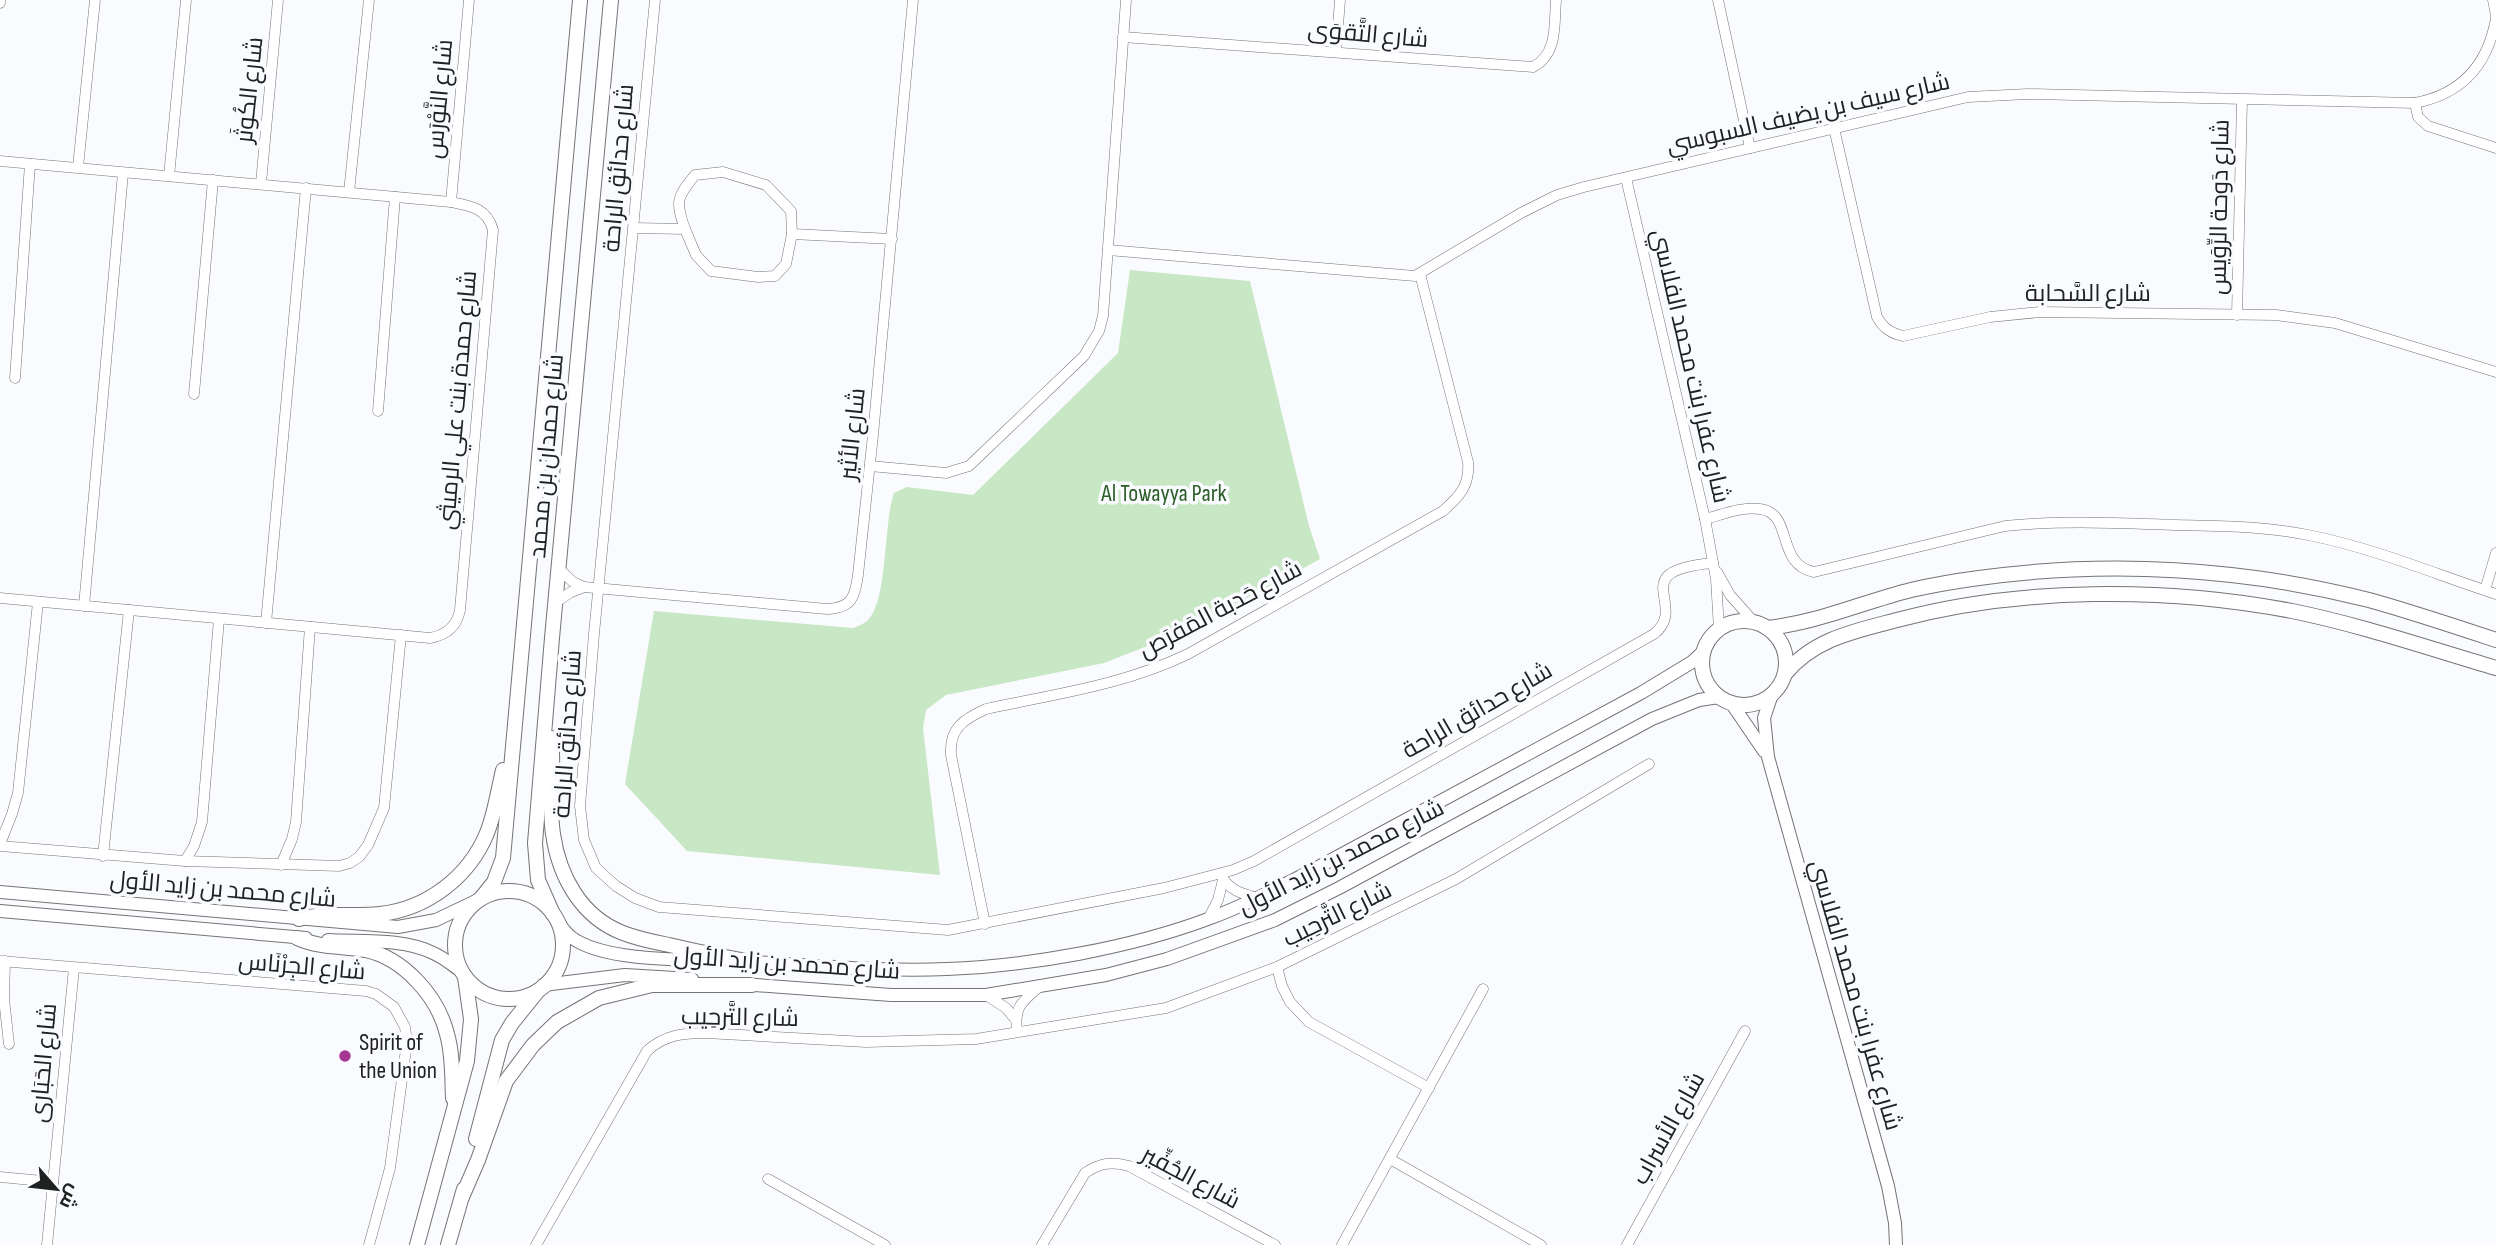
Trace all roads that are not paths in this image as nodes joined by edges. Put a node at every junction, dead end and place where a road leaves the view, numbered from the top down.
1 (95, 0) edge
2 (186, 0) edge
3 (278, 0) edge
4 (369, 0) edge
5 (469, 0) edge
6 (580, 0) edge
7 (611, 0) edge
8 (655, 0) edge
9 (913, 0) edge
10 (1126, 0) edge
11 (1340, 0) edge
12 (1556, 0) edge
13 (1717, 0) edge
14 (2493, 0) edge
15 (2496, 17) edge
16 (1123, 37) junction
17 (1336, 51) junction
18 (2242, 100) junction
19 (2415, 103) junction
20 (1834, 128) junction
21 (1750, 148) junction
22 (2496, 148) edge
23 (0, 161) edge
24 (30, 164) junction
25 (78, 167) junction
26 (123, 173) junction
27 (169, 176) junction
28 (1626, 178) junction
29 (213, 180) junction
30 (261, 183) junction
31 (306, 188) junction
32 (349, 192) junction
33 (395, 197) junction
34 (451, 202) junction
35 (634, 228) junction
36 (685, 229) junction
37 (792, 234) junction
38 (892, 239) junction
39 (1108, 250) junction
40 (1420, 274) junction
41 (2237, 315) junction
42 (2496, 372) edge
43 (15, 378) dead end
44 (194, 394) dead end
45 (378, 411) dead end
46 (870, 467) junction
47 (1705, 519) junction
48 (2496, 553) edge
49 (1713, 563) junction
50 (559, 569) junction
51 (584, 587) junction
52 (600, 589) junction
53 (2484, 590) junction
54 (2496, 594) edge
55 (0, 598) edge
56 (38, 602) junction
57 (556, 602) junction
58 (84, 606) junction
59 (129, 610) junction
60 (219, 619) junction
61 (267, 623) junction
62 (1761, 625) junction
63 (310, 627) junction
64 (1719, 629) junction
65 (401, 635) junction
66 (2496, 640) edge
67 (1704, 651) junction
68 (2496, 668) edge
69 (1785, 674) junction
70 (1772, 694) junction
71 (518, 700) junction
72 (1725, 700) junction
73 (548, 709) junction
74 (1768, 757) junction
75 (1649, 764) dead end
76 (0, 845) edge
77 (103, 856) junction
78 (186, 861) junction
79 (281, 865) junction
80 (1222, 877) junction
81 (0, 892) edge
82 (1258, 898) junction
83 (480, 899) junction
84 (0, 911) edge
85 (554, 916) junction
86 (299, 919) junction
87 (1208, 919) junction
88 (985, 924) junction
89 (296, 937) junction
90 (2, 961) edge
91 (758, 962) junction
92 (1278, 967) junction
93 (74, 968) junction
94 (463, 974) junction
95 (752, 985) junction
96 (1041, 986) junction
97 (542, 987) junction
98 (1483, 989) dead end
99 (986, 995) junction
100 (1016, 1026) junction
101 (1745, 1031) dead end
102 (9, 1044) dead end
103 (1429, 1088) junction
104 (454, 1112) junction
105 (1390, 1159) junction
106 (0, 1177) edge
107 (768, 1179) dead end
108 (53, 1182) junction
109 (462, 1197) junction
110 (47, 1245) edge
111 (369, 1245) edge
112 (417, 1245) edge
113 (448, 1245) edge
114 (536, 1245) edge
115 (885, 1245) edge
116 (1042, 1245) edge
117 (1275, 1245) edge
118 (1342, 1245) edge
119 (1541, 1245) edge
120 (1627, 1245) edge
121 (1896, 1245) edge

1 - 25 street
2 - 27 street
3 - 30 street, شارع الكُوثَر
4 - 32 street
5 - 34 street, شارع النَّوْرَس
6 - 71 main road, شارع حمدان بن محمد
7 - 50 main road, شارع حمدان بن محمد
8 - 35 street, شارع حدائق الراحة
9 - 38 street, شارع الأثير
10 - 16 street
11 - 17 street
12 - 17 street, شارع التَّقوَى
13 - 21 street
14 - 15 street, شارع سيف بن يضيف السبوسي
15 - 19 street, شارع سيف بن يضيف السبوسي
16 - 17 street, شارع التَّقوَى
16 - 39 street
18 - 19 street, شارع سيف بن يضيف السبوسي
18 - 20 street, شارع سيف بن يضيف السبوسي
18 - 41 street, شارع دَوحة الرِّوَيس
19 - 22 street
20 - 21 street, شارع سيف بن يضيف السبوسي
20 - 41 street, شارع السَّحابة
21 - 28 street, شارع سيف بن يضيف السبوسي
23 - 24 street, شارع حمدة بنت علي الرميثي
24 - 25 street, شارع حمدة بنت علي الرميثي
24 - 43 street
25 - 26 street, شارع حمدة بنت علي الرميثي
26 - 27 street, شارع حمدة بنت علي الرميثي
26 - 58 street
27 - 29 street, شارع حمدة بنت علي الرميثي
28 - 40 street, شارع سيف بن يضيف السبوسي
28 - 47 street, شارع عفرا بنت محمد الفلاسي
29 - 30 street, شارع حمدة بنت علي الرميثي
29 - 44 street
30 - 31 street, شارع حمدة بنت علي الرميثي
31 - 32 street, شارع حمدة بنت علي الرميثي
31 - 61 street
32 - 33 street, شارع حمدة بنت علي الرميثي
33 - 34 street, شارع حمدة بنت علي الرميثي
33 - 45 street
34 - 65 street, شارع حمدة بنت علي الرميثي
35 - 36 street
35 - 52 street, شارع حدائق الراحة
36 - 37 street
36 - 37 street
37 - 38 street
38 - 46 street, شارع الأثير
39 - 40 street
39 - 46 street
40 - 88 street, شارع حَدبة المَفرَص
41 - 42 street, شارع السَّحابة
46 - 52 street, شارع الأثير
47 - 49 street, شارع عفرا بنت محمد الفلاسي
47 - 53 street
48 - 53 street
49 - 62 street, شارع عفرا بنت محمد الفلاسي
49 - 64 street, شارع عفرا بنت محمد الفلاسي
49 - 80 street, شارع حدائق الراحة
50 - 51 street, شارع الأثير
50 - 57 main road, شارع حمدان بن محمد
51 - 52 street, شارع الأثير
51 - 57 street
52 - 88 street, شارع حدائق الراحة
53 - 54 street
55 - 56 street, شارع حمدة بنت علي الرميثي
56 - 58 street, شارع حمدة بنت علي الرميثي
56 - 76 street
57 - 73 main road, شارع حمدان بن محمد
58 - 59 street, شارع حمدة بنت علي الرميثي
59 - 60 street, شارع حمدة بنت علي الرميثي
59 - 77 street
60 - 61 street, شارع حمدة بنت علي الرميثي
60 - 78 street
61 - 63 street, شارع حمدة بنت علي الرميثي
62 - 64 main road
62 - 66 main road
62 - 69 main road
63 - 65 street, شارع حمدة بنت علي الرميثي
63 - 79 street
64 - 67 main road
65 - 79 street
67 - 72 main road
67 - 82 main road, شارع محمد بن زايد الأول
68 - 69 main road
69 - 70 main road
70 - 72 main road
70 - 74 main road, شارع عفرا بنت محمد الفلاسي
71 - 83 main road, شارع حمدان بن محمد
71 - 86 main road
72 - 74 main road, شارع عفرا بنت محمد الفلاسي
72 - 96 main road, شارع محمد بن زايد الأول
73 - 85 main road, شارع حمدان بن محمد
73 - 91 main road
74 - 121 main road, شارع عفرا بنت محمد الفلاسي
75 - 92 street, شارع التَّرحِيب
76 - 77 street
77 - 78 street
78 - 79 street
80 - 82 street
80 - 87 street
80 - 88 street, شارع حدائق الراحة
81 - 86 main road, شارع محمد بن زايد الأول
82 - 87 main road, شارع محمد بن زايد الأول
83 - 85 main road
83 - 86 main road, شارع محمد بن زايد الأول
83 - 94 main road
84 - 89 main road, شارع محمد بن زايد الأول
85 - 91 main road, شارع محمد بن زايد الأول
85 - 97 main road
87 - 91 main road, شارع محمد بن زايد الأول
89 - 94 main road, شارع محمد بن زايد الأول
89 - 104 main road
90 - 93 street, شارع الجِرْنَاس
90 - 102 street
92 - 100 street, شارع التَّرحِيب
92 - 103 street
93 - 108 street, شارع الحَبَارى
93 - 111 street, شارع الجِرْنَاس
94 - 97 main road
94 - 104 main road
95 - 97 main road, شارع محمد بن زايد الأول
95 - 99 main road, شارع محمد بن زايد الأول
95 - 109 main road
96 - 99 main road, شارع محمد بن زايد الأول
96 - 100 street
97 - 109 main road
98 - 103 street
99 - 100 street
100 - 114 street, شارع التَّرحِيب
101 - 120 street, شارع الأسراب
103 - 105 street
104 - 112 main road
105 - 118 street
105 - 119 street
106 - 108 street
107 - 115 street
108 - 110 street, شارع الحَبَارى
109 - 113 main road
116 - 117 street, شارع الجُفِّير

